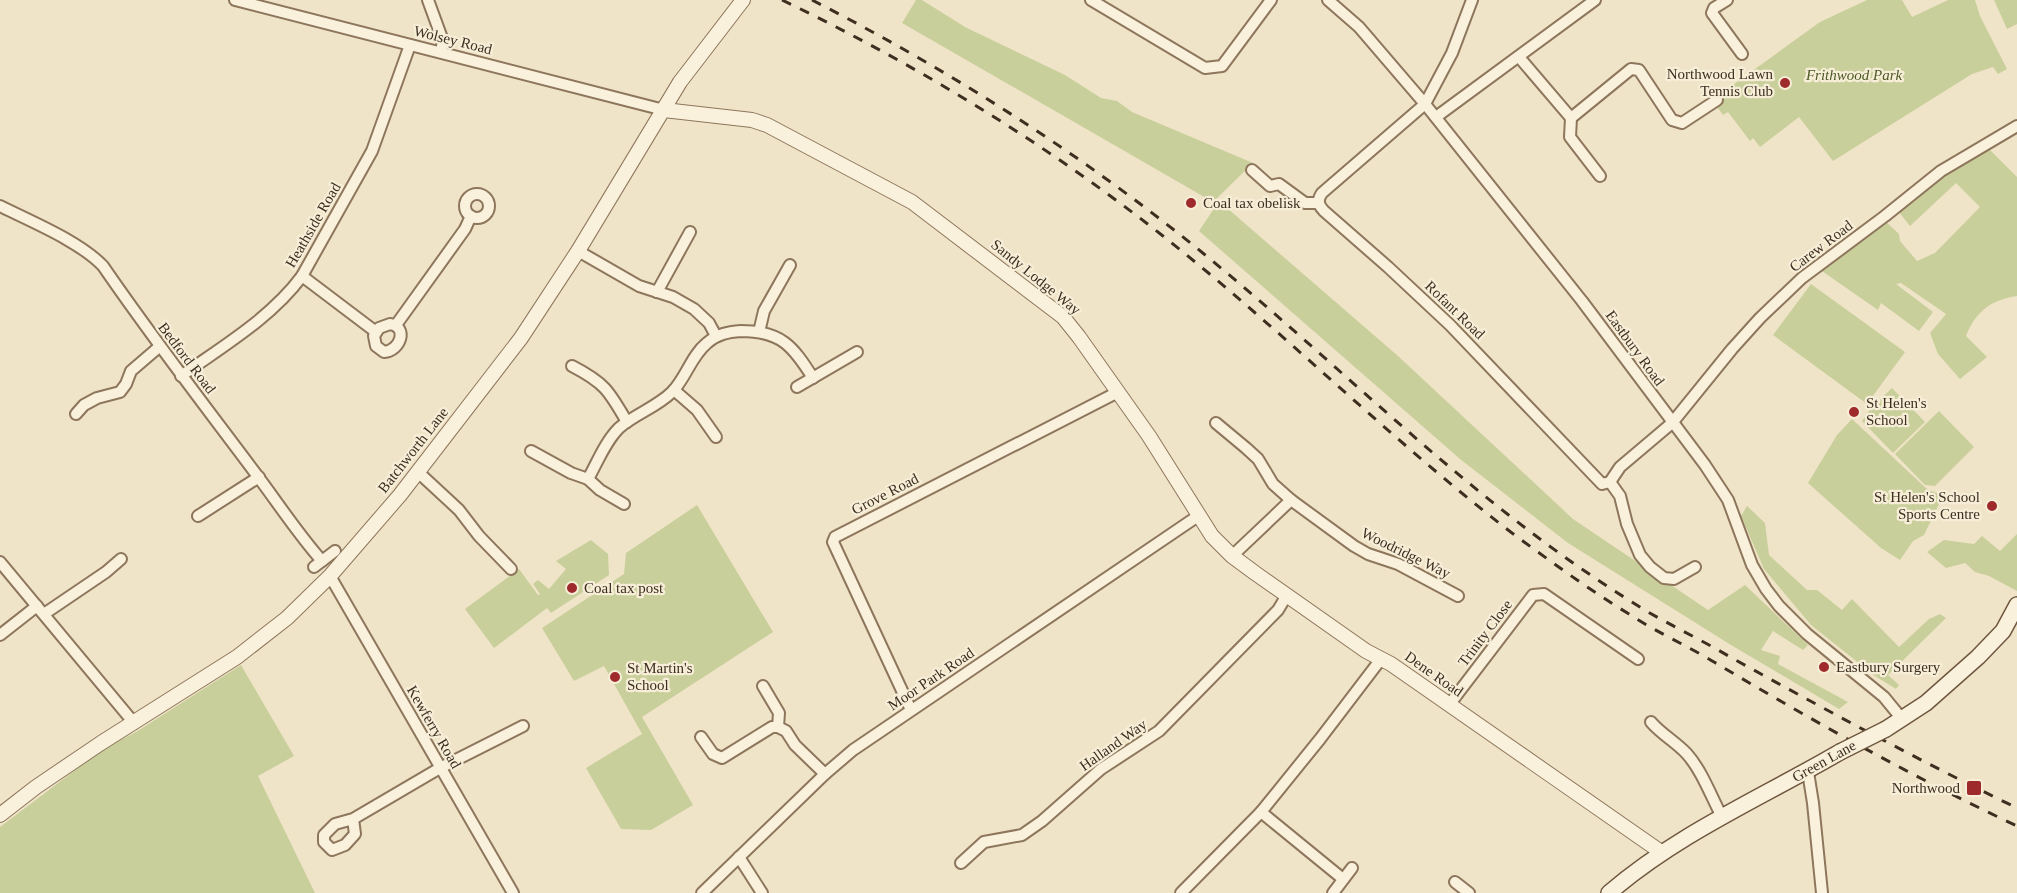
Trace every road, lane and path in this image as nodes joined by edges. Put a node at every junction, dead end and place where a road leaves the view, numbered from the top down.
1 (235, 0) edge
2 (428, 0) edge
3 (743, 0) edge
4 (1091, 0) edge
5 (1271, 0) edge
6 (1328, 0) edge
7 (1472, 0) edge
8 (1595, 0) edge
9 (1727, 0) edge
10 (410, 45) junction
11 (441, 52) junction
12 (1742, 54) dead end
13 (1519, 57) junction
14 (1717, 100) dead end
15 (1425, 104) junction
16 (664, 110) junction
17 (1436, 117) junction
18 (1570, 118) junction
19 (2017, 126) edge
20 (1252, 171) dead end
21 (1600, 176) dead end
22 (1319, 203) junction
23 (0, 206) edge
24 (471, 216) dead end
25 (690, 232) dead end
26 (578, 251) junction
27 (790, 265) dead end
28 (302, 276) junction
29 (657, 292) junction
30 (396, 325) junction
31 (376, 332) junction
32 (759, 332) junction
33 (716, 336) junction
34 (159, 347) junction
35 (857, 352) dead end
36 (572, 366) dead end
37 (181, 376) junction
38 (813, 378) junction
39 (797, 387) dead end
40 (674, 390) junction
41 (1118, 392) junction
42 (76, 414) dead end
43 (627, 422) junction
44 (1216, 423) dead end
45 (1672, 423) junction
46 (716, 437) dead end
47 (531, 451) dead end
48 (418, 472) junction
49 (259, 477) junction
50 (588, 479) junction
51 (1610, 482) junction
52 (1291, 500) junction
53 (624, 504) dead end
54 (198, 516) dead end
55 (1198, 516) junction
56 (335, 551) dead end
57 (1232, 556) junction
58 (121, 558) dead end
59 (0, 562) edge
60 (1695, 567) dead end
61 (511, 570) dead end
62 (330, 576) junction
63 (1287, 595) junction
64 (1458, 596) dead end
65 (2017, 605) edge
66 (41, 610) junction
67 (2013, 623) edge
68 (0, 635) edge
69 (1381, 659) junction
70 (1638, 659) dead end
71 (763, 686) dead end
72 (1449, 705) junction
73 (911, 710) junction
74 (1902, 719) junction
75 (1651, 722) dead end
76 (134, 723) junction
77 (523, 726) dead end
78 (778, 727) junction
79 (701, 737) dead end
80 (440, 768) junction
81 (1808, 772) junction
82 (825, 774) junction
83 (1261, 812) junction
84 (0, 815) edge
85 (1722, 817) junction
86 (354, 819) dead end
87 (1661, 852) junction
88 (739, 857) junction
89 (961, 863) dead end
90 (1352, 868) dead end
91 (1343, 879) junction
92 (1455, 882) dead end
93 (1822, 891) edge
94 (513, 893) edge
95 (702, 893) edge
96 (762, 893) edge
97 (1182, 893) edge
98 (1333, 893) edge
99 (1469, 893) edge
100 (1609, 893) edge
101 (1833, 893) edge

1 - 10 street, Wolsey Road
2 - 11 street
3 - 16 street, Batchworth Lane
4 - 5 street
6 - 15 street, Eastbury Road
7 - 15 street
8 - 13 street
9 - 12 street
10 - 11 street, Wolsey Road
10 - 28 street, Heathside Road
11 - 16 street, Wolsey Road
13 - 17 street
13 - 18 street
14 - 18 street
15 - 17 street, Eastbury Road
15 - 22 street
16 - 26 street, Batchworth Lane
16 - 41 street, Sandy Lodge Way
17 - 45 street, Eastbury Road
18 - 21 street
19 - 45 street, Carew Road
20 - 22 street
22 - 51 street, Rofant Road
23 - 34 street, Bedford Road
24 - 30 street
25 - 29 street
26 - 29 street
26 - 48 street, Batchworth Lane
27 - 32 street
28 - 31 street
28 - 37 street, Heathside Road
29 - 33 street
30 - 31 street
30 - 31 street
32 - 33 street
32 - 38 street
33 - 40 street
34 - 37 street, Bedford Road
34 - 42 street
35 - 38 street
36 - 43 street
37 - 49 street, Bedford Road
38 - 39 street
40 - 43 street
40 - 46 street
41 - 55 street, Sandy Lodge Way
41 - 73 street, Grove Road
43 - 50 street
44 - 52 street, Woodridge Way
45 - 51 street
45 - 74 street, Eastbury Road
47 - 50 street
48 - 61 street
48 - 62 street, Batchworth Lane
49 - 54 street
49 - 56 street, Bedford Road
50 - 53 street
51 - 60 street
52 - 57 street
52 - 64 street, Woodridge Way
55 - 57 street, Sandy Lodge Way
55 - 73 street, Moor Park Road
57 - 63 street, Sandy Lodge Way
58 - 66 street
59 - 66 street
62 - 76 street, Batchworth Lane
62 - 80 street, Kewferry Road
63 - 69 street, Sandy Lodge Way
63 - 89 street, Halland Way
65 - 67 main road, Green Lane
66 - 68 street
66 - 76 street
67 - 74 main road, Green Lane
69 - 72 street, Dene Road
69 - 83 street, Dene Road
70 - 72 street, Trinity Close
71 - 78 street
72 - 87 street, Dene Road
73 - 82 street, Moor Park Road
74 - 81 main road, Green Lane, bridge
75 - 85 street
76 - 84 street, Batchworth Lane
77 - 80 street
78 - 79 street
78 - 82 street
80 - 86 street
80 - 94 street, Kewferry Road
81 - 85 main road, Green Lane
81 - 93 street
82 - 88 street, Moor Park Road
83 - 91 street
83 - 97 street, Dene Road
85 - 87 main road, Green Lane
87 - 100 main road, Green Lane
88 - 95 street, Moor Park Road
88 - 96 street
90 - 91 street
91 - 98 street
92 - 99 street
93 - 101 street

